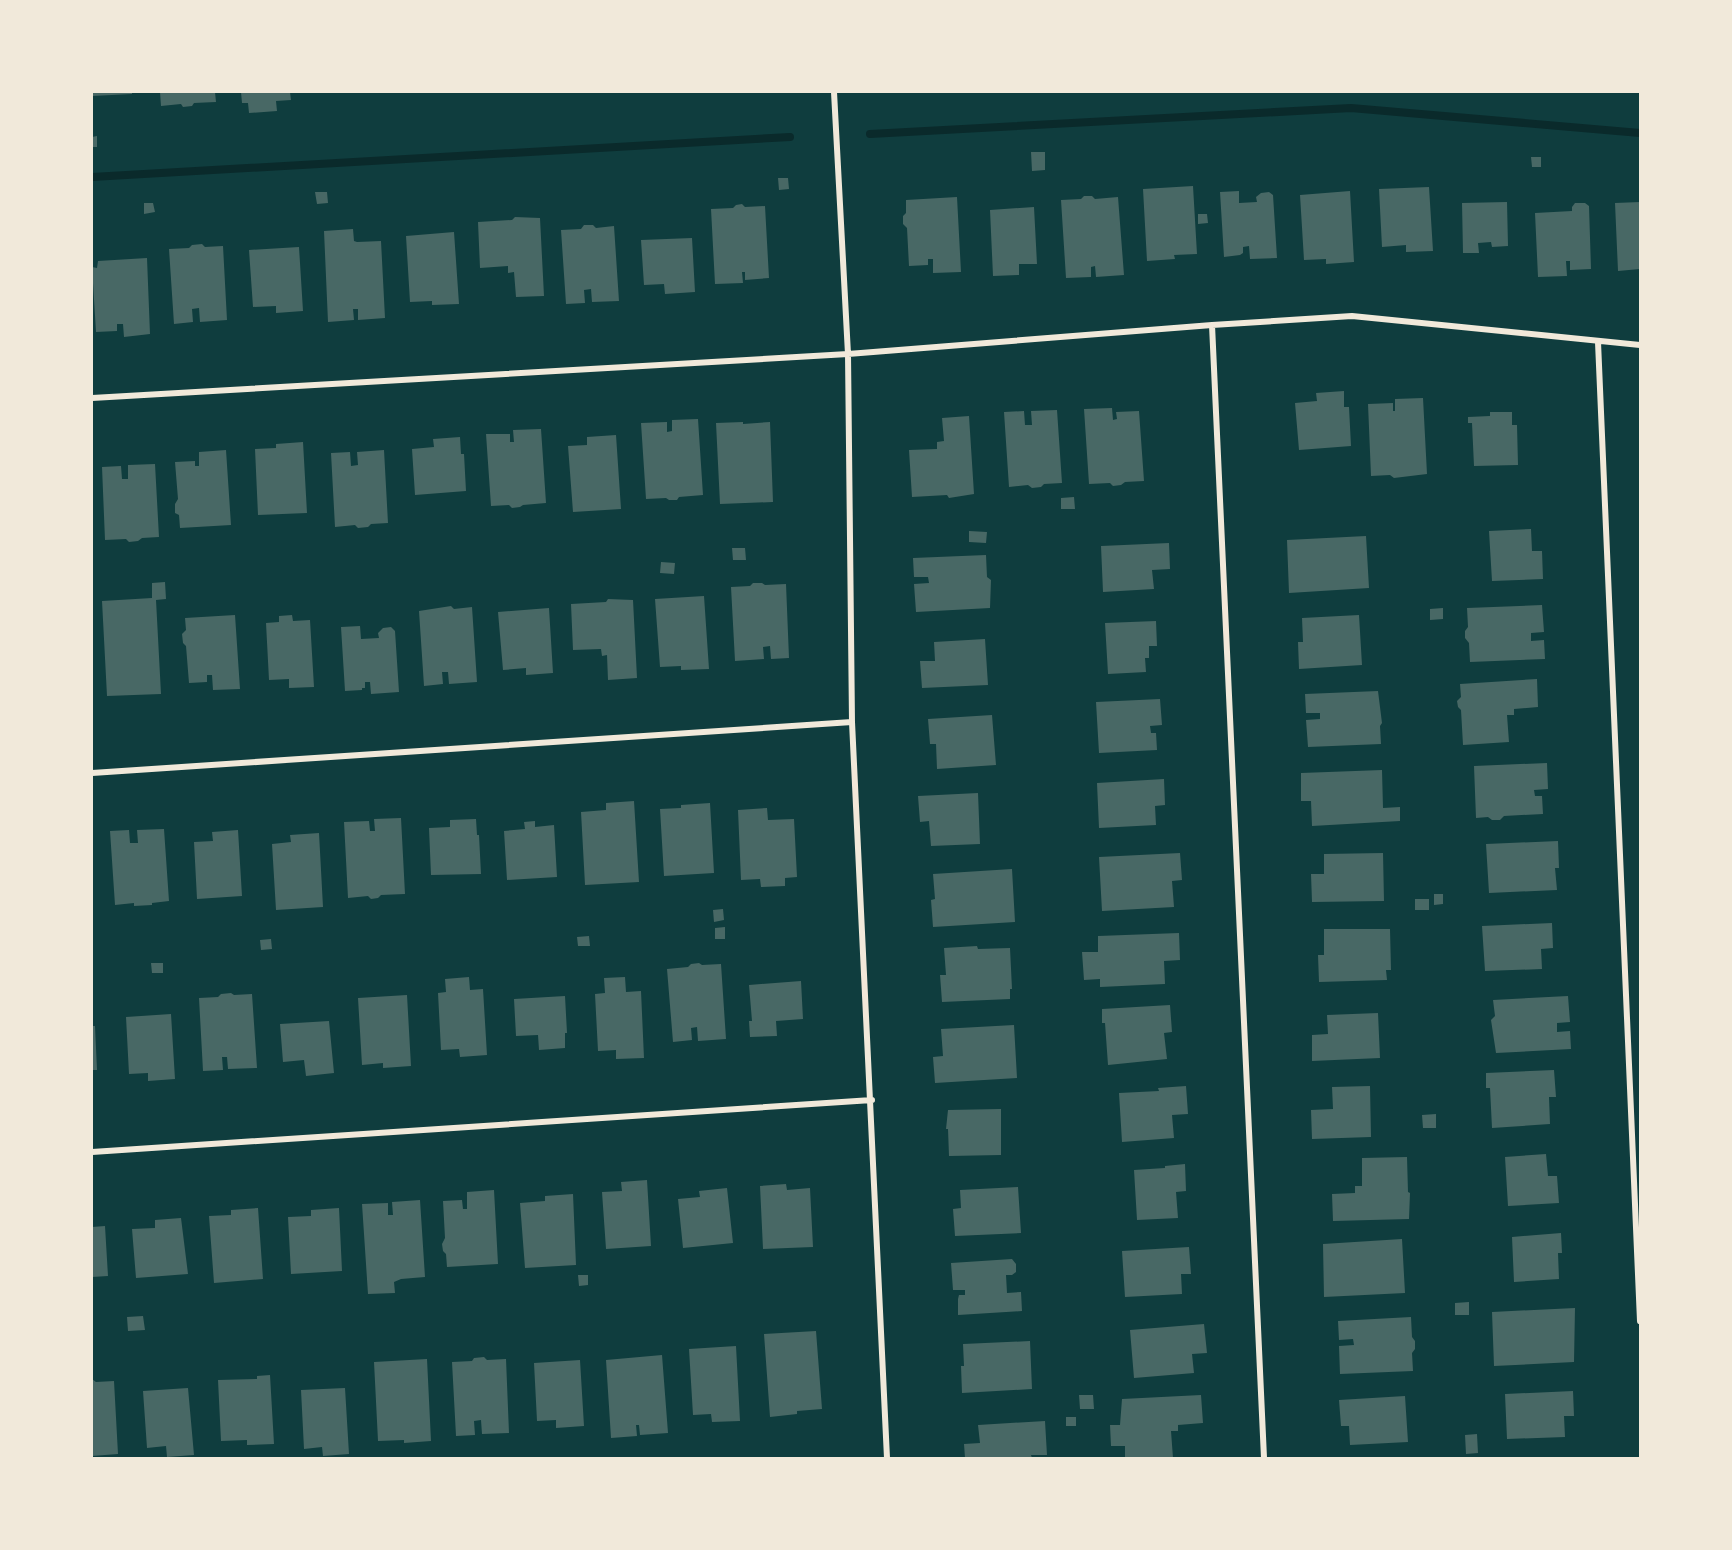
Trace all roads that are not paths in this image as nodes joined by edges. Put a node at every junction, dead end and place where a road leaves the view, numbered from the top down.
1 (834, 92) edge
2 (1212, 325) junction
3 (1598, 342) junction
4 (1641, 345) edge
5 (848, 354) junction
6 (92, 398) edge
7 (852, 722) junction
8 (92, 773) edge
9 (872, 1100) junction
10 (92, 1152) edge
11 (1641, 1321) edge
12 (887, 1458) edge
13 (1264, 1458) edge

1 - 5 street
2 - 3 street
2 - 5 street
2 - 13 street
3 - 4 street
3 - 11 street
5 - 6 street
5 - 7 street
7 - 8 street
7 - 9 street
9 - 10 street
9 - 12 street

